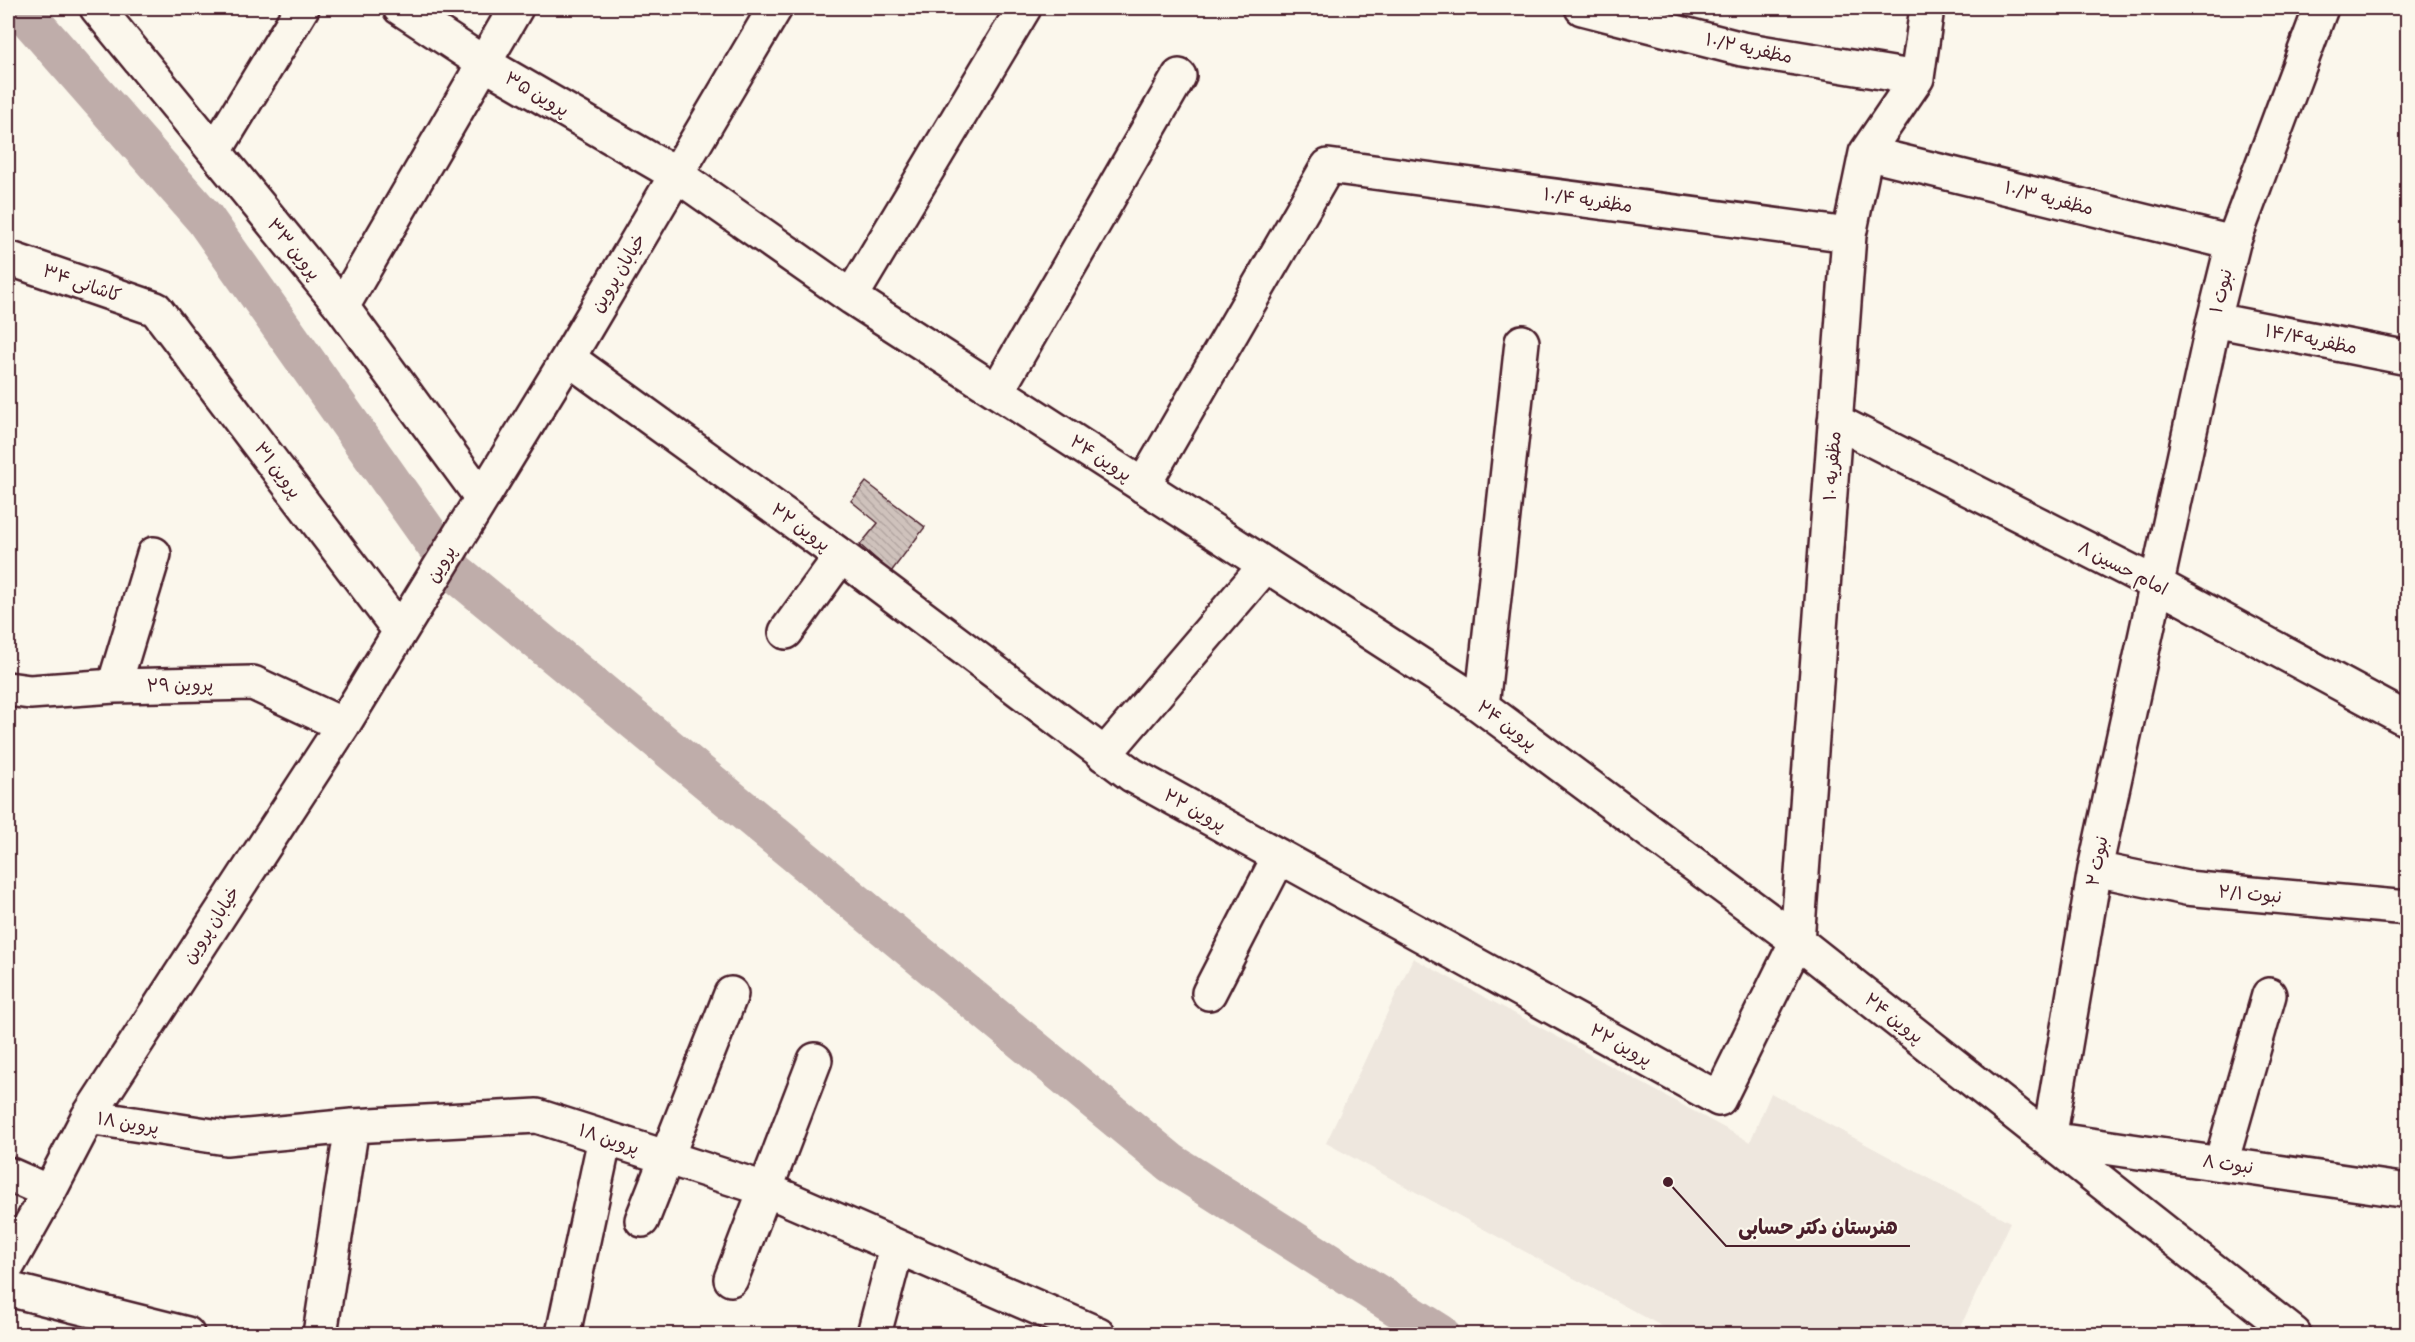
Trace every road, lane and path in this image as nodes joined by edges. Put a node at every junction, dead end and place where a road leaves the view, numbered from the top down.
1 (97, 8) edge
2 (302, 8) edge
3 (400, 8) edge
4 (516, 8) edge
5 (775, 8) edge
6 (1024, 8) edge
7 (1582, 8) edge
8 (1928, 8) edge
9 (2321, 8) edge
10 (482, 62) junction
11 (1179, 76) dead end
12 (1917, 78) junction
13 (215, 151) junction
14 (1866, 153) junction
15 (676, 175) junction
16 (1849, 235) junction
17 (2233, 243) junction
18 (8, 258) edge
19 (851, 297) junction
20 (342, 307) junction
21 (156, 309) joint
22 (2214, 320) junction
23 (1522, 342) dead end
24 (568, 358) junction
25 (2408, 358) edge
26 (997, 391) junction
27 (1835, 421) junction
28 (1143, 486) junction
29 (482, 498) junction
30 (458, 537) joint
31 (154, 554) dead end
32 (841, 556) junction
33 (1266, 565) junction
34 (2156, 584) junction
35 (424, 591) joint
36 (400, 631) junction
37 (786, 632) dead end
38 (114, 686) junction
39 (8, 689) edge
40 (1482, 706) junction
41 (2408, 720) edge
42 (343, 724) junction
43 (1104, 755) junction
44 (1279, 857) junction
45 (2095, 869) junction
46 (2408, 908) edge
47 (1797, 941) junction
48 (1209, 993) dead end
49 (731, 994) dead end
50 (2269, 994) dead end
51 (815, 1060) dead end
52 (88, 1117) junction
53 (352, 1126) junction
54 (605, 1137) junction
55 (2049, 1139) junction
56 (667, 1157) junction
57 (2221, 1163) junction
58 (8, 1174) edge
59 (765, 1189) junction
60 (2408, 1191) edge
61 (49, 1192) junction
62 (642, 1220) dead end
63 (897, 1247) junction
64 (8, 1265) edge
65 (731, 1279) dead end
66 (8, 1289) edge
67 (187, 1335) edge
68 (320, 1335) edge
69 (563, 1335) edge
70 (874, 1335) edge
71 (1098, 1335) edge
72 (2294, 1335) edge

1 - 13 street, پروین ۳۳
2 - 13 street
3 - 10 street, پروین ۳۵
4 - 10 street
5 - 15 street, خیابان پروین
6 - 19 street
7 - 12 street, مظفریه ۱۰/۲
8 - 12 street, مظفریه ۱۰
9 - 17 street, نبوت ۱
10 - 15 street, پروین ۳۵
10 - 20 street
11 - 26 street
12 - 14 street, مظفریه ۱۰
13 - 20 street, پروین ۳۳
14 - 16 street, مظفریه ۱۰
14 - 17 street, مظفریه ۱۰/۳
15 - 19 street, پروین ۲۴
15 - 24 street, خیابان پروین
16 - 27 street, مظفریه ۱۰
16 - 28 street, مظفریه ۱۰/۴
17 - 22 street, نبوت ۱
18 - 21 street, کاشانی ۳۴
19 - 26 street, پروین ۲۴
20 - 29 street, پروین ۳۳
21 - 36 street, پروین ۳۱
22 - 25 street, مظفریه۱۴/۴
22 - 34 street, نبوت ۱
23 - 40 street
24 - 29 street, خیابان پروین
24 - 32 street, پروین ۲۲
26 - 28 street, پروین ۲۴
27 - 34 street, امام حسین ۸
27 - 47 street, مظفریه ۱۰
28 - 33 street, پروین ۲۴
29 - 30 street, خیابان پروین
30 - 35 street, پروین
31 - 38 street
32 - 37 street
32 - 43 street, پروین ۲۲
33 - 40 street, پروین ۲۴
33 - 43 street
34 - 41 street, امام حسین ۸
34 - 45 street, نبوت ۲
35 - 36 street, خیابان پروین
36 - 42 street, خیابان پروین
38 - 39 street, پروین ۲۹
38 - 42 street, پروین ۲۹
40 - 47 street, پروین ۲۴
42 - 52 street, خیابان پروین
43 - 44 street, پروین ۲۲
44 - 47 street, پروین ۲۲
44 - 48 street
45 - 46 street, نبوت ۲/۱
45 - 55 street, نبوت ۲
47 - 55 street, پروین ۲۴
49 - 56 street
50 - 57 street
51 - 59 street
52 - 53 street, پروین ۱۸
52 - 61 street, خیابان پروین
53 - 54 street, پروین ۱۸
53 - 68 street
54 - 56 street, پروین ۱۸
54 - 69 street
55 - 57 street, نبوت ۸
55 - 72 street, پروین ۲۴
56 - 59 street, پروین ۱۸
56 - 62 street
57 - 60 street, نبوت ۸
58 - 61 street
59 - 63 street, پروین ۱۸
59 - 65 street
61 - 64 street, خیابان پروین
63 - 70 street
63 - 71 street, پروین ۱۸
66 - 67 street

